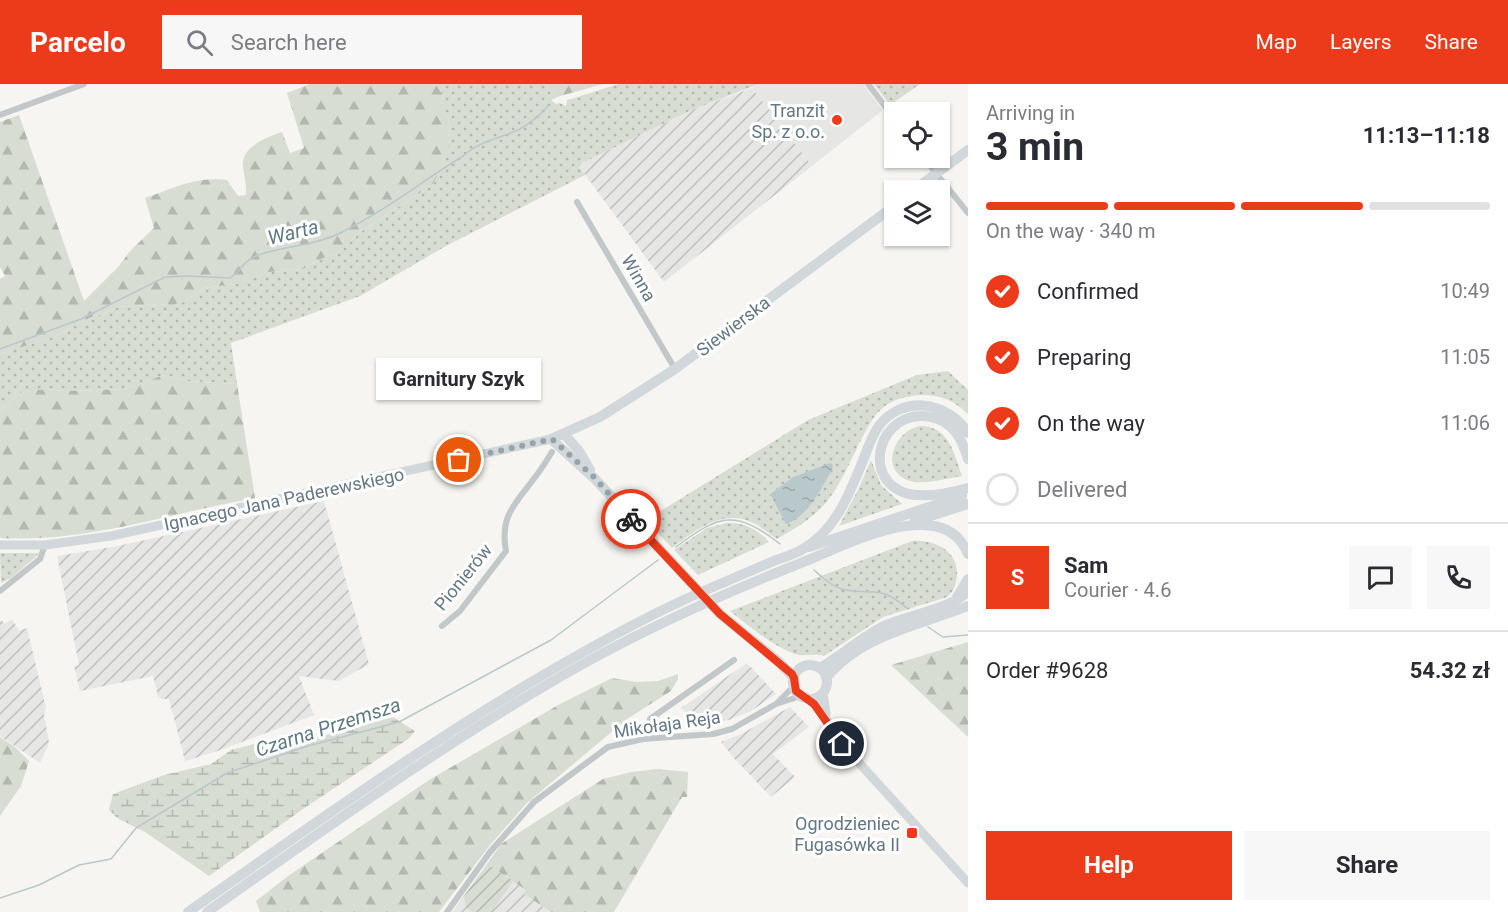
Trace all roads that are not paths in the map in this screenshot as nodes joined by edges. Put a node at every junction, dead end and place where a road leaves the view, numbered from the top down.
1 (84, 84) edge
2 (868, 84) edge
3 (884, 105) edge
4 (0, 115) edge
5 (968, 150) edge
6 (933, 168) edge
7 (937, 173) junction
8 (928, 180) edge
9 (577, 202) dead end
10 (884, 213) edge
11 (968, 213) edge
12 (675, 369) junction
13 (589, 423) junction
14 (968, 433) edge
15 (564, 434) junction
16 (552, 439) junction
17 (579, 450) junction
18 (552, 452) dead end
19 (968, 459) edge
20 (595, 478) junction
21 (968, 488) edge
22 (968, 495) edge
23 (968, 504) edge
24 (894, 528) junction
25 (0, 545) edge
26 (45, 545) junction
27 (803, 549) junction
28 (968, 554) edge
29 (968, 579) edge
30 (0, 591) edge
31 (695, 591) junction
32 (968, 592) edge
33 (711, 602) junction
34 (962, 605) edge
35 (442, 626) dead end
36 (770, 654) junction
37 (734, 660) dead end
38 (802, 668) junction
39 (820, 668) junction
40 (827, 678) junction
41 (794, 682) junction
42 (823, 693) junction
43 (806, 698) junction
44 (776, 704) junction
45 (828, 723) junction
46 (650, 738) junction
47 (968, 883) edge
48 (205, 909) edge
49 (188, 912) edge
50 (447, 912) edge

1 - 4 street
2 - 3 street
5 - 7 main road
6 - 7 street
7 - 8 main road
7 - 11 street
9 - 12 street, Winna
10 - 12 main road, Siewierska
12 - 13 main road, Siewierska
13 - 15 main road, Siewierska
13 - 17 main road
14 - 27 main road
15 - 16 main road, Ignacego Jana Paderewskiego
15 - 17 main road
16 - 20 main road
16 - 26 main road, Ignacego Jana Paderewskiego
17 - 20 main road
18 - 35 street, Pionierów
19 - 21 main road
20 - 31 main road
22 - 27 main road
23 - 24 main road
24 - 28 main road
24 - 33 main road
25 - 26 main road, Ignacego Jana Paderewskiego
26 - 30 street
27 - 31 main road
29 - 34 main road
31 - 33 main road
31 - 48 main road
32 - 34 main road
33 - 36 main road
33 - 48 main road
34 - 39 main road
34 - 40 main road
36 - 38 main road
36 - 41 main road
37 - 46 street
38 - 39 main road
38 - 41 main road
39 - 40 main road
40 - 42 main road
41 - 43 main road
41 - 44 street, Mikołaja Reja
42 - 43 main road
42 - 45 main road
43 - 44 street, Mikołaja Reja
43 - 45 main road
44 - 46 street, Mikołaja Reja
45 - 47 main road
46 - 50 street, Mikołaja Reja
48 - 49 main road

